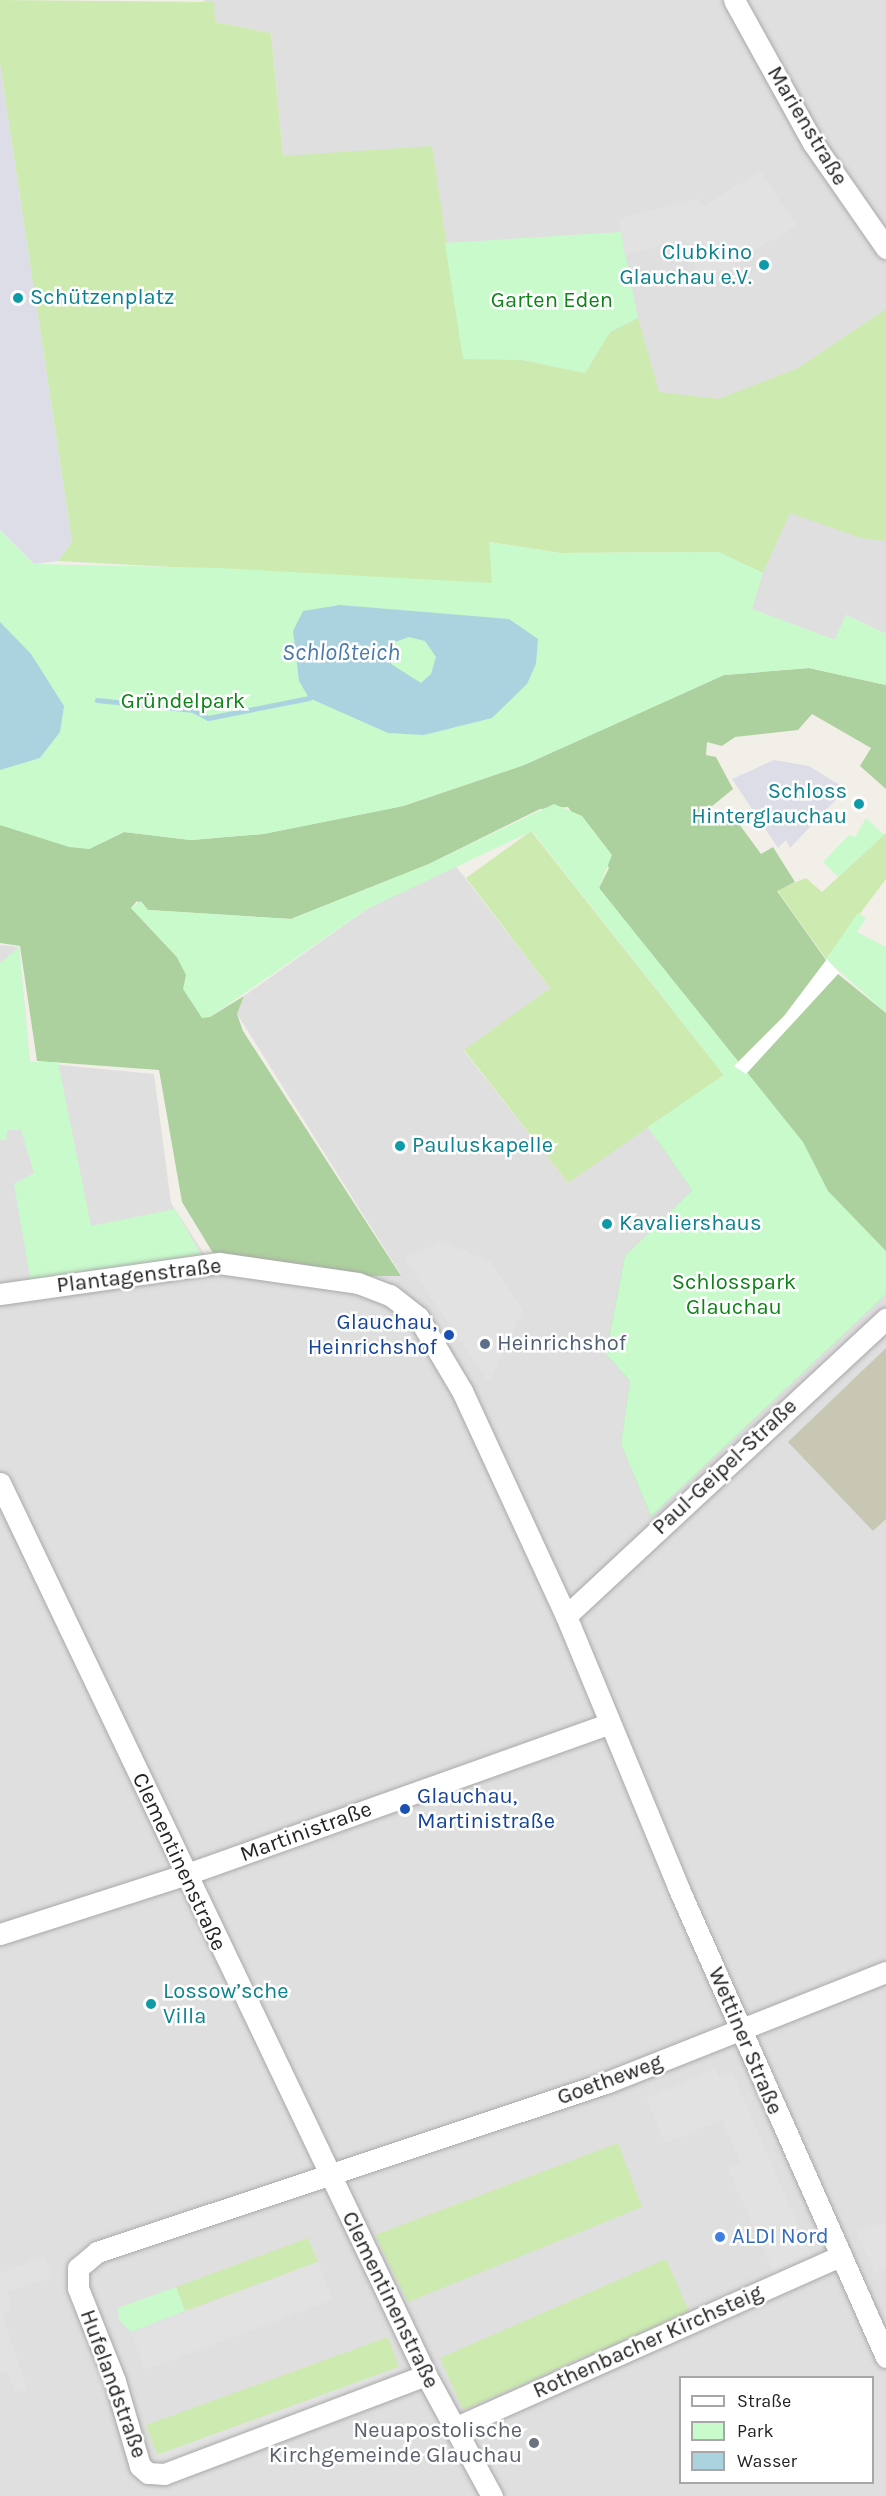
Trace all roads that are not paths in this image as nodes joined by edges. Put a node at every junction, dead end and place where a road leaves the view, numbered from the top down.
1 (734, 0) edge
2 (886, 248) edge
3 (0, 1294) edge
4 (886, 1319) edge
5 (0, 1483) edge
6 (566, 1616) junction
7 (609, 1724) junction
8 (184, 1875) junction
9 (0, 1934) edge
10 (886, 1972) edge
11 (740, 2030) junction
12 (329, 2175) junction
13 (841, 2256) junction
14 (886, 2356) edge
15 (426, 2375) junction
16 (454, 2428) junction
17 (492, 2496) edge

1 - 2 street, Marienstraße
3 - 6 street, Plantagenstraße
4 - 6 street, Paul-Geipel-Straße
5 - 8 street, Clementinenstraße
6 - 7 street
7 - 8 street, Martinistraße
7 - 11 street, Wettiner Straße
8 - 9 street, Martinistraße
8 - 12 street, Clementinenstraße
10 - 11 street, Goetheweg
11 - 12 street, Goetheweg
11 - 13 street, Wettiner Straße
12 - 15 street, Clementinenstraße
12 - 15 street, Hufelandstraße
13 - 14 street, Wettiner Straße
13 - 16 street, Rothenbacher Kirchsteig
15 - 16 street, Clementinenstraße
16 - 17 street, Clementinenstraße

